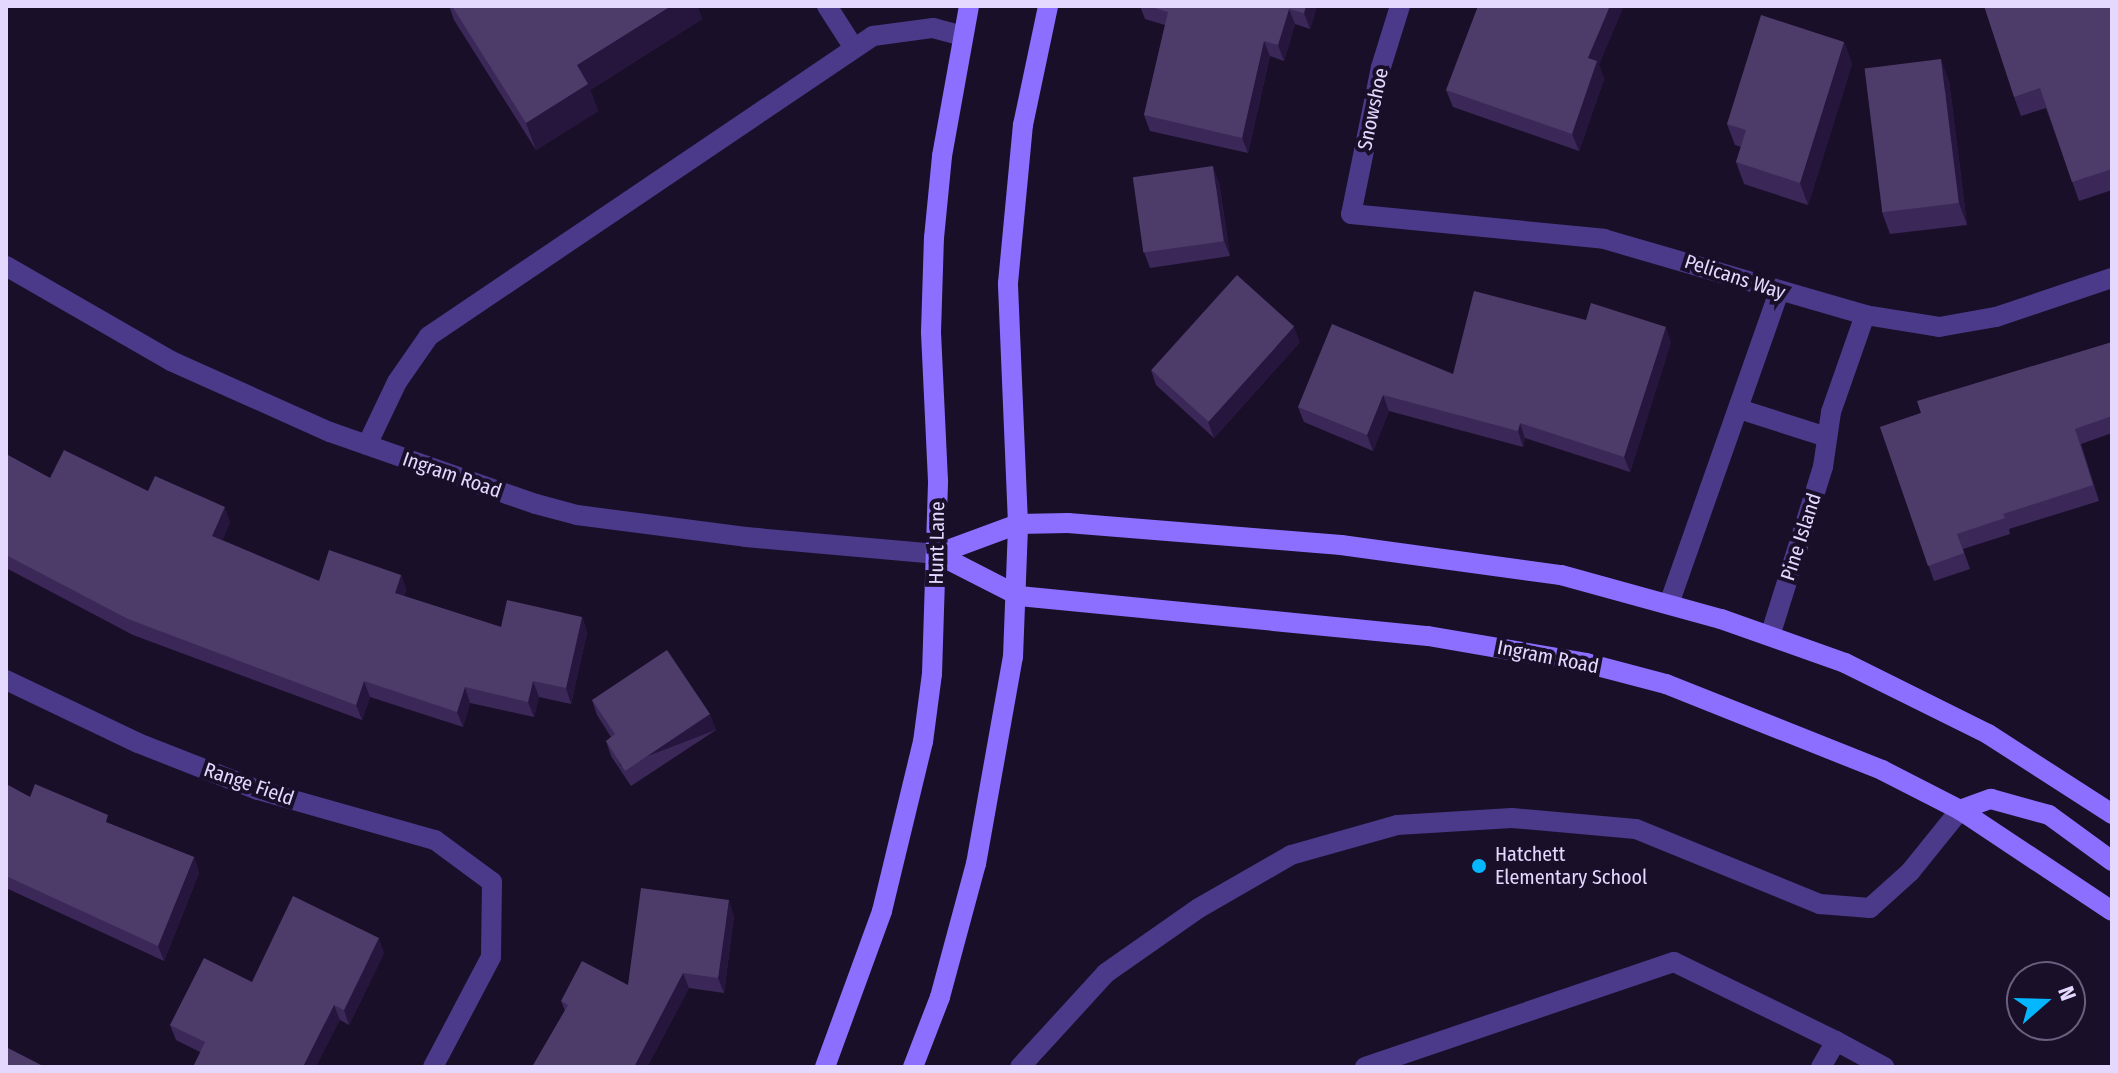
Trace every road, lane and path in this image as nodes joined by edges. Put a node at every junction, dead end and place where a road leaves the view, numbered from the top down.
1 (827, 6) edge
2 (969, 6) edge
3 (1048, 6) edge
4 (1400, 6) edge
5 (962, 36) junction
6 (854, 48) junction
7 (1351, 214) joint
8 (6, 266) edge
9 (2112, 278) edge
10 (1779, 292) junction
11 (1865, 315) junction
12 (1739, 409) junction
13 (1827, 437) junction
14 (367, 445) junction
15 (1018, 524) junction
16 (937, 554) junction
17 (1019, 596) junction
18 (1669, 604) junction
19 (1770, 636) junction
20 (6, 680) edge
21 (1960, 810) junction
22 (2112, 814) edge
23 (2112, 861) edge
24 (2112, 911) edge
25 (1836, 1041) junction
26 (433, 1067) edge
27 (825, 1067) edge
28 (913, 1067) edge
29 (1020, 1067) edge
30 (1365, 1067) edge
31 (1821, 1067) edge
32 (1884, 1067) edge

1 - 6 street
2 - 5 main road, Hunt Lane
3 - 15 main road
4 - 7 street, Snowshoe
5 - 6 street
5 - 16 main road, Hunt Lane
6 - 14 street
7 - 10 street, Pelicans Way
8 - 14 street, Ingram Road
9 - 11 street, Pelicans Way
10 - 11 street, Pelicans Way
10 - 12 street
11 - 13 street, Pine Island
12 - 13 street
12 - 18 street
13 - 19 street, Pine Island
14 - 16 street, Ingram Road
15 - 16 main road, Ingram Road
15 - 17 main road
15 - 18 main road, Ingram Road
16 - 17 main road, Ingram Road
16 - 27 main road, Hunt Lane
17 - 21 main road, Ingram Road
17 - 28 main road
18 - 19 main road, Ingram Road
19 - 22 main road, Ingram Road
20 - 26 street, Range Field
21 - 23 main road
21 - 24 main road, Ingram Road
21 - 29 street
25 - 30 street
25 - 31 street
25 - 32 street

